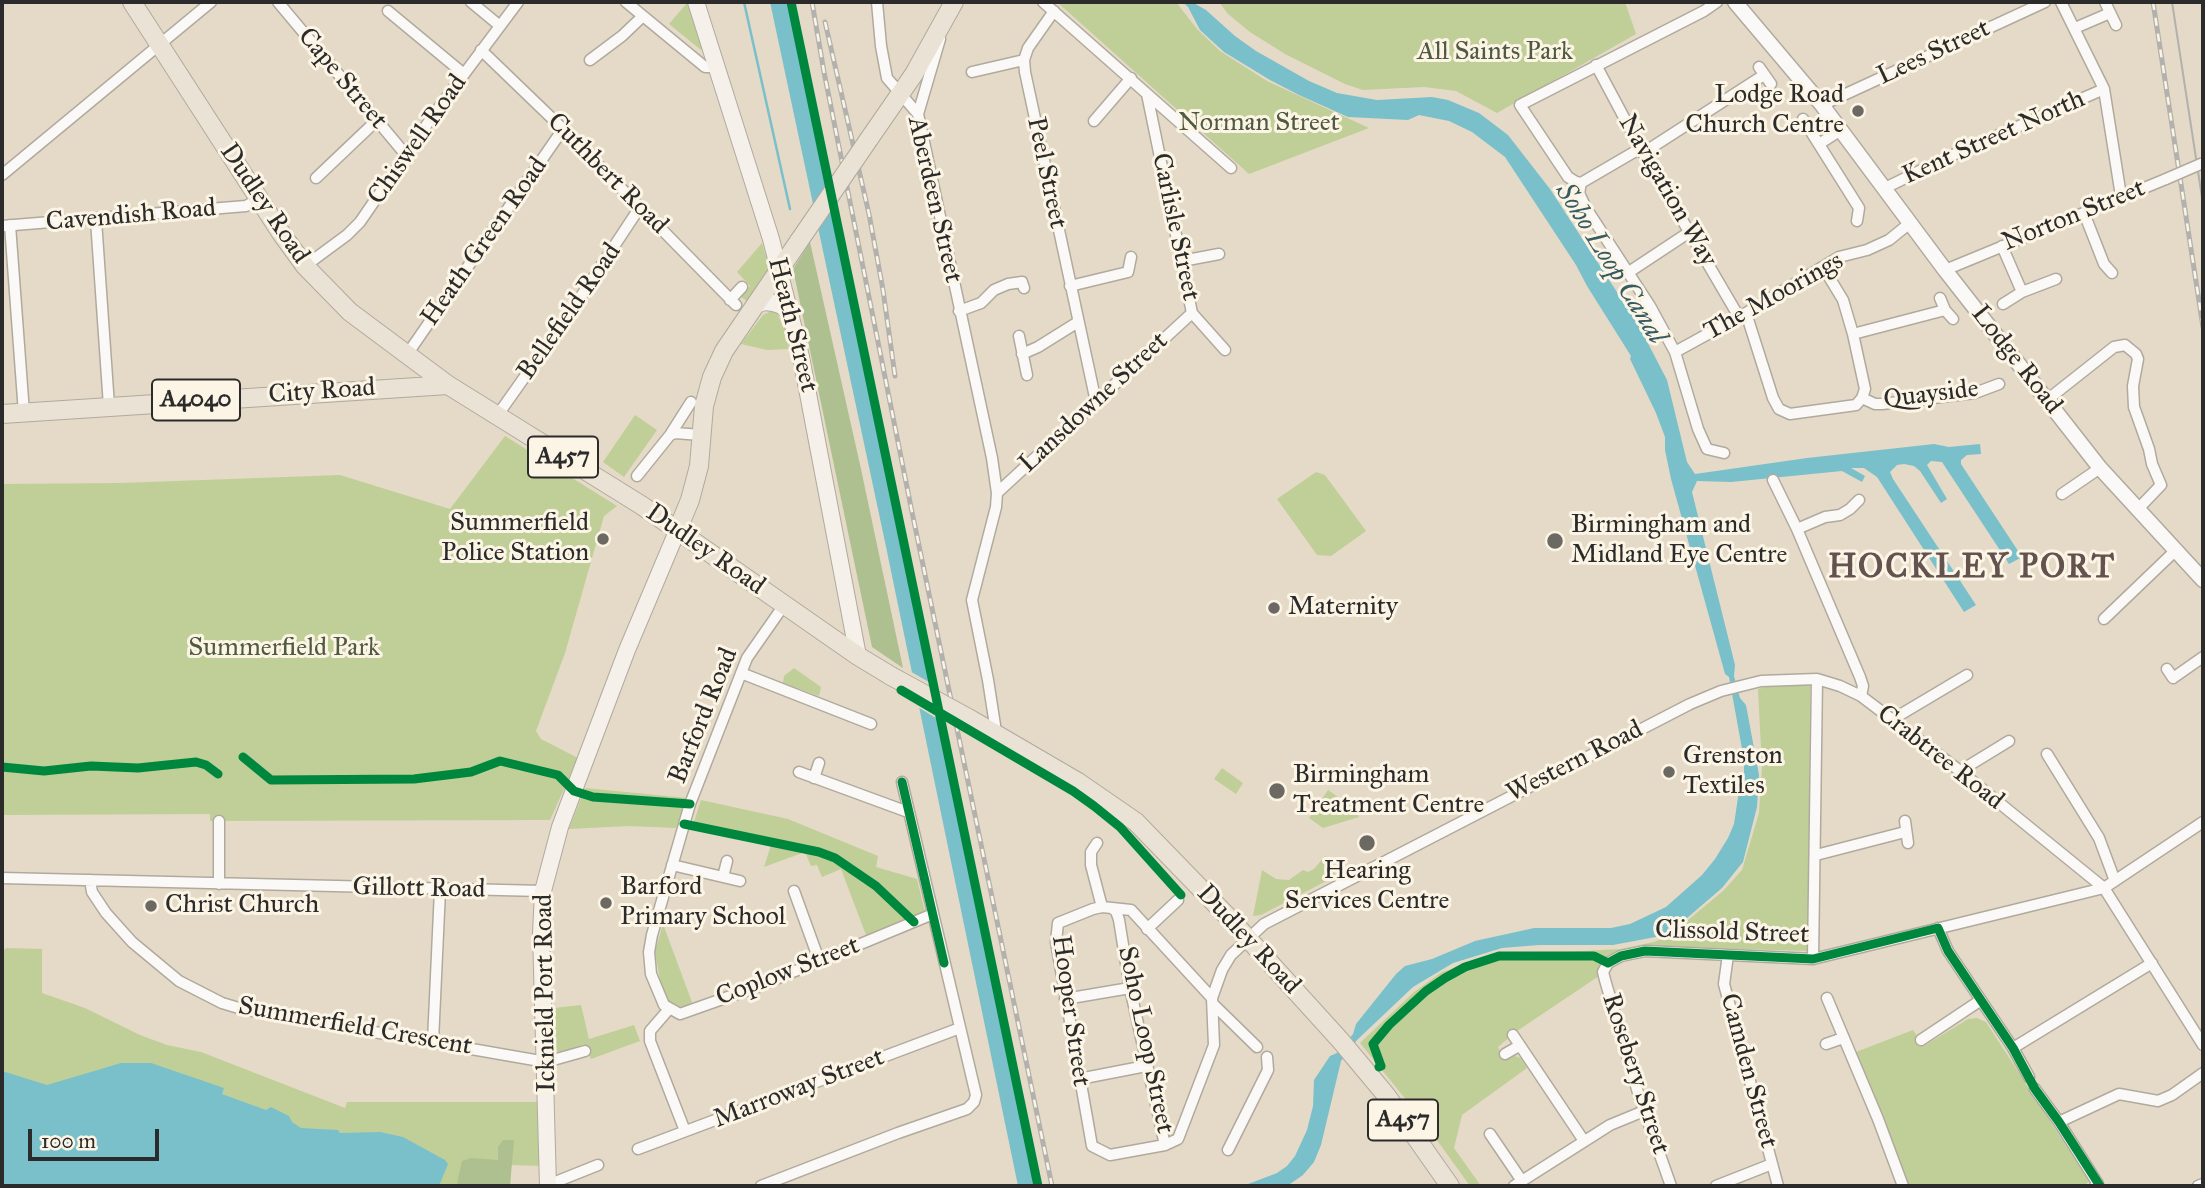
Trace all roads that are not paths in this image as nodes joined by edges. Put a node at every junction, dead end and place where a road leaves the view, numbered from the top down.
1 (132, 2) edge
2 (211, 2) edge
3 (278, 2) edge
4 (471, 2) edge
5 (518, 2) edge
6 (626, 2) edge
7 (696, 2) edge
8 (886, 2) edge
9 (1043, 2) edge
10 (1717, 2) edge
11 (1735, 2) edge
12 (2045, 2) edge
13 (2062, 2) edge
14 (952, 5) edge
15 (877, 7) edge
16 (2107, 7) edge
17 (388, 11) dead end
18 (1054, 11) junction
19 (643, 16) junction
20 (2116, 25) dead end
21 (500, 26) junction
22 (2075, 28) junction
23 (594, 40) dead end
24 (160, 44) junction
25 (481, 50) junction
26 (601, 51) junction
27 (590, 60) dead end
28 (1024, 60) junction
29 (1596, 65) junction
30 (718, 67) junction
31 (972, 72) dead end
32 (464, 74) junction
33 (1765, 75) dead end
34 (1131, 78) junction
35 (2104, 89) junction
36 (901, 93) junction
37 (1147, 94) junction
38 (1822, 104) junction
39 (918, 114) junction
40 (1802, 119) dead end
41 (376, 121) junction
42 (1094, 121) dead end
43 (563, 129) junction
44 (1841, 130) junction
45 (1819, 144) junction
46 (1642, 151) junction
47 (406, 155) junction
48 (2203, 163) edge
49 (1231, 168) dead end
50 (2, 175) edge
51 (316, 178) dead end
52 (1581, 183) junction
53 (1885, 188) junction
54 (2121, 196) junction
55 (258, 199) junction
56 (640, 207) junction
57 (2084, 213) junction
58 (1862, 217) dead end
59 (96, 220) junction
60 (1910, 223) junction
61 (6, 226) edge
62 (1691, 231) junction
63 (2002, 246) junction
64 (1219, 254) dead end
65 (1130, 257) dead end
66 (1182, 261) junction
67 (305, 266) junction
68 (1823, 267) junction
69 (1945, 270) junction
70 (778, 271) junction
71 (1629, 272) junction
72 (2112, 273) dead end
73 (2056, 279) dead end
74 (1070, 286) junction
75 (742, 287) dead end
76 (1024, 288) dead end
77 (2022, 292) junction
78 (1940, 298) dead end
79 (2003, 304) dead end
80 (755, 306) junction
81 (1945, 310) junction
82 (959, 312) junction
83 (790, 313) junction
84 (1192, 313) junction
85 (1743, 315) junction
86 (1954, 319) dead end
87 (1078, 322) junction
88 (1853, 334) junction
89 (1019, 336) dead end
90 (1225, 350) dead end
91 (1675, 352) junction
92 (1022, 354) junction
93 (412, 360) junction
94 (1993, 372) dead end
95 (1027, 375) dead end
96 (448, 385) junction
97 (391, 387) junction
98 (1862, 398) junction
99 (2047, 400) junction
100 (691, 402) dead end
101 (1096, 402) junction
102 (109, 406) junction
103 (24, 413) junction
104 (2, 414) edge
105 (497, 416) junction
106 (670, 435) junction
107 (701, 435) junction
108 (1724, 453) dead end
109 (2100, 468) junction
110 (637, 477) dead end
111 (1773, 481) dead end
112 (997, 493) junction
113 (2062, 494) dead end
114 (1859, 500) dead end
115 (2137, 509) junction
116 (678, 529) junction
117 (1797, 529) junction
118 (2175, 551) junction
119 (2203, 580) edge
120 (784, 605) junction
121 (2104, 619) dead end
122 (858, 656) junction
123 (2203, 657) edge
124 (2166, 669) dead end
125 (741, 673) junction
126 (1967, 675) dead end
127 (1817, 679) junction
128 (1757, 683) joint
129 (1861, 696) junction
130 (1893, 719) junction
131 (871, 724) dead end
132 (993, 732) junction
133 (2006, 746) dead end
134 (2047, 754) dead end
135 (820, 762) dead end
136 (1960, 771) junction
137 (799, 772) dead end
138 (814, 778) junction
139 (902, 782) dead end
140 (908, 812) junction
141 (219, 821) dead end
142 (2203, 822) edge
143 (1906, 832) dead end
144 (1097, 843) dead end
145 (1816, 855) junction
146 (727, 861) dead end
147 (672, 865) junction
148 (2, 877) edge
149 (723, 877) junction
150 (90, 880) junction
151 (740, 881) dead end
152 (2115, 881) junction
153 (219, 884) junction
154 (2104, 888) junction
155 (440, 890) junction
156 (542, 891) junction
157 (794, 891) dead end
158 (1178, 900) dead end
159 (1106, 907) junction
160 (933, 914) junction
161 (1938, 928) junction
162 (1147, 929) junction
163 (1247, 937) junction
164 (1728, 955) junction
165 (1813, 959) junction
166 (819, 960) junction
167 (1608, 963) joint
168 (2152, 963) junction
169 (1130, 988) junction
170 (1827, 998) dead end
171 (1065, 999) junction
172 (1981, 1000) junction
173 (1213, 1001) junction
174 (669, 1009) junction
175 (1925, 1022) dead end
176 (960, 1028) junction
177 (650, 1031) junction
178 (1932, 1033) junction
179 (637, 1035) dead end
180 (1513, 1035) dead end
181 (1843, 1038) junction
182 (1921, 1040) dead end
183 (433, 1041) junction
184 (1826, 1044) dead end
185 (2203, 1045) edge
186 (1519, 1046) junction
187 (1257, 1047) dead end
188 (2013, 1048) junction
189 (585, 1051) dead end
190 (1505, 1054) dead end
191 (1267, 1057) dead end
192 (546, 1062) junction
193 (1146, 1066) junction
194 (2203, 1073) edge
195 (2029, 1077) dead end
196 (1079, 1079) junction
197 (2035, 1089) dead end
198 (1644, 1111) junction
199 (2059, 1122) junction
200 (685, 1131) junction
201 (1490, 1134) dead end
202 (1584, 1141) junction
203 (1165, 1145) junction
204 (638, 1149) dead end
205 (1228, 1150) dead end
206 (1772, 1164) junction
207 (598, 1165) dead end
208 (1518, 1184) edge
209 (2203, 1184) edge
210 (548, 1186) edge
211 (761, 1186) edge
212 (1450, 1186) edge
213 (1671, 1186) edge
214 (1716, 1186) edge
215 (1778, 1186) edge
216 (1903, 1186) edge
217 (2095, 1186) edge
218 (2198, 1186) edge

1 - 24 main road, Dudley Road / A457
2 - 24 street
3 - 41 street, Cape Street
4 - 21 street
5 - 21 street, Chiswell Road
6 - 19 street
7 - 30 main road, Heath Street
8 - 15 street
9 - 18 street
10 - 29 street
11 - 38 street, Lodge Road
12 - 38 street, Lees Street
13 - 22 street
14 - 36 main road
14 - 39 street
15 - 36 street, Aberdeen Street
16 - 20 street
16 - 22 street
17 - 32 street
18 - 28 street
18 - 34 street
19 - 26 street
19 - 30 street
21 - 25 street, Chiswell Road
22 - 35 street
23 - 26 street
24 - 50 street
24 - 55 main road, Dudley Road / A457
25 - 32 street, Chiswell Road
25 - 43 street, Cuthbert Road
26 - 27 street
28 - 31 street
28 - 74 street, Peel Street
29 - 46 street, Navigation Way
29 - 52 street
30 - 70 main road, Heath Street
32 - 47 street, Chiswell Road
33 - 46 street
34 - 37 street
34 - 42 street
35 - 53 street, Kent Street North
35 - 54 street
36 - 39 street, Aberdeen Street
36 - 70 main road, bridge
37 - 49 street
37 - 66 street, Carlisle Street
38 - 44 street, Lodge Road
39 - 82 street, Aberdeen Street
40 - 45 street
41 - 47 street, Cape Street
41 - 51 street
43 - 56 street, Cuthbert Road
43 - 93 street, Heath Green Road
44 - 45 street
44 - 53 street, Lodge Road
45 - 58 street
46 - 52 street
46 - 62 street, Navigation Way
47 - 67 street, Chiswell Road
48 - 54 street, Norton Street, bridge
52 - 71 street
53 - 60 street, Lodge Road
54 - 57 street, Norton Street
55 - 59 street, Cavendish Road
55 - 67 main road, Dudley Road / A457
56 - 75 street, Cuthbert Road
56 - 105 street, Bellefield Road
57 - 63 street, Norton Street
57 - 72 street
59 - 61 street, Cavendish Road
59 - 102 street
60 - 68 street, The Moorings
60 - 69 street, Lodge Road
61 - 103 street
62 - 71 street
62 - 85 street, Navigation Way
63 - 69 street, Norton Street
63 - 77 street
64 - 66 street
65 - 74 street
66 - 84 street, Carlisle Street
67 - 93 main road, Dudley Road / A457
68 - 85 street, The Moorings
68 - 88 street
69 - 99 street, Lodge Road
70 - 80 main road
70 - 83 main road, Heath Street
71 - 91 street
73 - 77 street
74 - 87 street, Peel Street
76 - 82 street, Aberdeen Street
77 - 79 street
78 - 81 street
80 - 83 main road
80 - 107 main road
81 - 86 street
81 - 88 street
82 - 112 street, Aberdeen Street
83 - 122 main road, Heath Street
84 - 90 street, Carlisle Street
84 - 101 street, Lansdowne Street
85 - 91 street, The Moorings
85 - 98 street, Navigation Way
87 - 92 street
87 - 101 street, Peel Street
88 - 98 street
89 - 92 street
91 - 108 street
92 - 95 street
93 - 96 main road, Dudley Road / A457
93 - 97 main road, City Road
94 - 98 street, Quayside
96 - 97 main road, City Road / A4040
96 - 105 main road, Dudley Road / A457
97 - 102 main road, City Road / A4040
99 - 109 street, Lodge Road
99 - 115 street
100 - 106 street
101 - 112 street, Lansdowne Street
102 - 103 main road, City Road / A4040
103 - 104 main road, City Road / A4040
105 - 116 main road, Dudley Road / A457
106 - 107 street
106 - 110 street
107 - 116 main road
109 - 113 street
109 - 115 street, Lodge Road
111 - 117 street
112 - 132 street, Aberdeen Street
114 - 117 street
115 - 118 street, Lodge Road
116 - 120 main road, Dudley Road / A457
116 - 156 main road, Icknield Port Road
117 - 129 street
118 - 119 street, Lodge Road
118 - 121 street
120 - 122 main road, Dudley Road / A457
120 - 125 street, Barford Road
122 - 132 main road, Dudley Road / A457, bridge
123 - 124 street
125 - 131 street
125 - 147 street, Barford Road
126 - 130 street
127 - 128 street, Crabtree Road
127 - 129 street, Crabtree Road
127 - 145 street
128 - 163 street, Western Road
129 - 130 street, Crabtree Road
130 - 136 street, Crabtree Road
132 - 163 main road, Dudley Road / A457
133 - 136 street
134 - 152 street
135 - 138 street
136 - 154 street, Crabtree Road
137 - 138 street
138 - 140 street
139 - 140 street
140 - 160 street
141 - 153 street
142 - 152 street, Clissold Street
143 - 145 street
144 - 159 street, Hooper Street
145 - 165 street
146 - 149 street
147 - 149 street
147 - 174 street, Barford Road
148 - 150 street, Gillott Road
149 - 151 street
150 - 153 street, Gillott Road
150 - 183 street, Summerfield Crescent
152 - 154 street, Clissold Street
153 - 155 street, Gillott Road
154 - 161 street, Clissold Street
154 - 168 street, Crabtree Road
155 - 156 street, Gillott Road
155 - 183 street
156 - 192 main road, Icknield Port Road
157 - 166 street
158 - 162 street, Soho Loop Street
159 - 162 street
159 - 169 street, Soho Loop Street
159 - 171 street, Hooper Street
160 - 166 street, Coplow Street
160 - 176 street
161 - 165 street, Clissold Street
161 - 172 street
162 - 173 street
163 - 173 street, Western Road
163 - 212 main road, Dudley Road / A457
164 - 165 street, Clissold Street
164 - 167 street, Clissold Street
164 - 206 street, Camden Street
166 - 174 street, Coplow Street
167 - 198 street, Rosebery Street
168 - 185 street, Crabtree Road
168 - 188 street
169 - 171 street
169 - 193 street, Soho Loop Street
170 - 181 street
171 - 196 street, Hooper Street
172 - 178 street
172 - 188 street
173 - 187 street
173 - 203 street, Soho Loop Street
174 - 177 street
175 - 178 street
176 - 200 street, Marroway Street
176 - 211 street
177 - 179 street
177 - 200 street
178 - 182 street
180 - 186 street
181 - 184 street
181 - 216 street
183 - 192 street, Summerfield Crescent
186 - 190 street
186 - 202 street
188 - 195 street
189 - 192 street
191 - 205 street
192 - 210 main road, Icknield Port Road
193 - 196 street
193 - 203 street, Soho Loop Street
194 - 199 street
196 - 203 street, Hooper Street
197 - 199 street
198 - 202 street
198 - 213 street, Rosebery Street
199 - 217 street
200 - 204 street, Marroway Street
201 - 208 street
202 - 208 street
206 - 214 street
206 - 215 street, Camden Street
207 - 210 street
209 - 218 street

